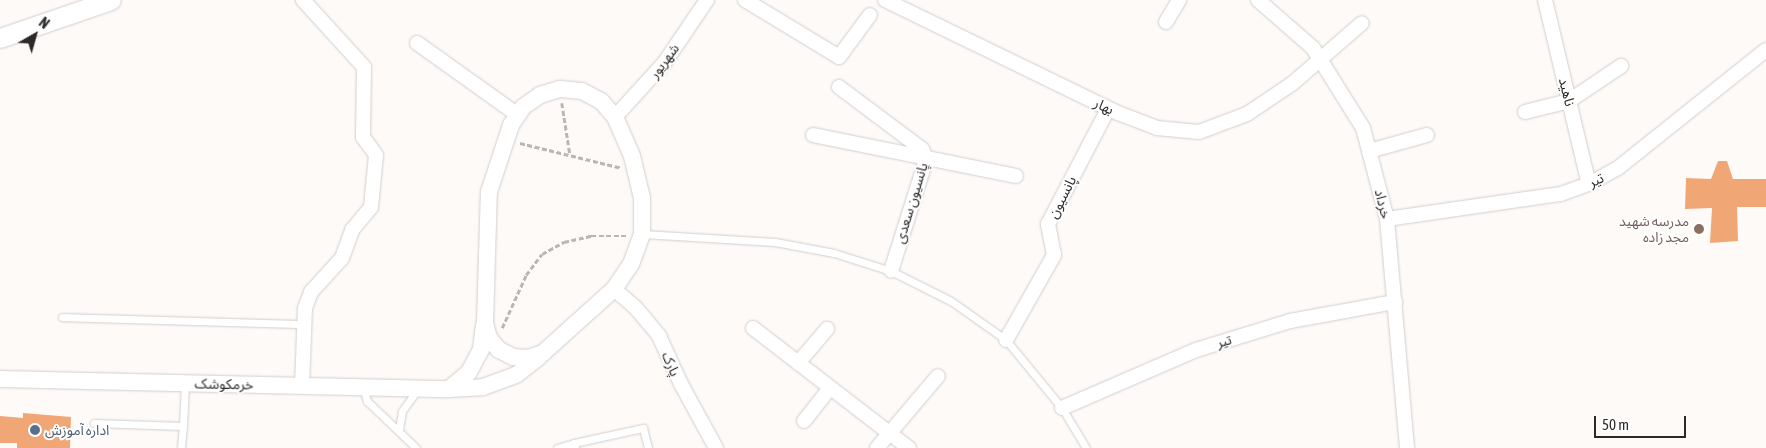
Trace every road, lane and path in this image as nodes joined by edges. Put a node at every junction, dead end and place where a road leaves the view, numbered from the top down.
1 (111, 0) edge
2 (303, 0) edge
3 (707, 0) edge
4 (745, 0) edge
5 (885, 0) edge
6 (1179, 0) edge
7 (1258, 0) edge
8 (1545, 0) edge
9 (870, 16) dead end
10 (1166, 22) dead end
11 (1362, 23) dead end
12 (0, 38) edge
13 (417, 43) dead end
14 (1766, 50) edge
15 (1320, 60) junction
16 (1622, 66) dead end
17 (839, 87) dead end
18 (560, 89) junction
19 (1568, 101) junction
20 (1108, 108) junction
21 (1525, 112) dead end
22 (518, 115) junction
23 (615, 117) junction
24 (813, 135) dead end
25 (1427, 135) dead end
26 (506, 141) junction
27 (1369, 151) junction
28 (570, 155) junction
29 (926, 160) junction
30 (635, 171) junction
31 (1016, 176) dead end
32 (1590, 184) junction
33 (1387, 219) junction
34 (642, 234) junction
35 (891, 271) junction
36 (614, 289) junction
37 (1394, 302) junction
38 (62, 317) dead end
39 (485, 323) junction
40 (303, 324) junction
41 (753, 328) dead end
42 (827, 329) dead end
43 (1006, 340) junction
44 (494, 344) junction
45 (543, 353) junction
46 (798, 363) junction
47 (938, 376) dead end
48 (0, 380) edge
49 (185, 383) junction
50 (302, 386) junction
51 (363, 387) junction
52 (418, 388) junction
53 (830, 388) junction
54 (449, 389) junction
55 (1062, 408) junction
56 (804, 421) dead end
57 (94, 423) dead end
58 (183, 426) junction
59 (399, 430) junction
60 (889, 433) junction
61 (574, 446) edge
62 (180, 448) edge
63 (416, 448) edge
64 (557, 448) edge
65 (648, 448) edge
66 (716, 448) edge
67 (877, 448) edge
68 (908, 448) edge
69 (1086, 448) edge
70 (1407, 448) edge

1 - 12 main road
2 - 40 street
3 - 23 street, شهریور
4 - 9 street
5 - 20 street, بهار
6 - 10 street
7 - 15 street, خرداد
8 - 19 street, ناهید
11 - 15 street, بهار
13 - 22 street
14 - 32 street, تیر
15 - 20 street, بهار
15 - 27 street, خرداد
16 - 19 street
17 - 29 street, پانسیون سعدی
18 - 22 street
18 - 23 street
18 - 28 path
19 - 21 street
19 - 32 street, ناهید
20 - 43 street, پانسیون
22 - 26 street
23 - 30 street
24 - 29 street
25 - 27 street
26 - 28 path
26 - 39 street
27 - 33 street, خرداد
28 - 30 path
29 - 31 street
29 - 35 street, پانسیون سعدی
30 - 34 street
32 - 33 street, تیر
33 - 37 street, خرداد
34 - 35 lane
34 - 36 street, خرمکوشک
34 - 44 path
35 - 43 lane
36 - 45 street, خرمکوشک
36 - 66 street, پارک
37 - 55 street, تیر
37 - 70 street, خرداد
38 - 40 lane
39 - 44 street
39 - 54 street
40 - 50 street
41 - 46 street
42 - 46 street
43 - 55 lane
44 - 45 street
45 - 54 street, خرمکوشک
46 - 53 street
47 - 60 street
48 - 49 street, خرمکوشک
49 - 50 street, خرمکوشک
49 - 58 lane
50 - 51 street, خرمکوشک
51 - 52 street, خرمکوشک
51 - 59 lane
52 - 54 street, خرمکوشک
52 - 59 lane
53 - 56 street
53 - 60 street
55 - 69 lane
57 - 58 lane
58 - 62 lane
59 - 63 lane
60 - 67 street
60 - 68 street
61 - 64 lane
61 - 65 lane

